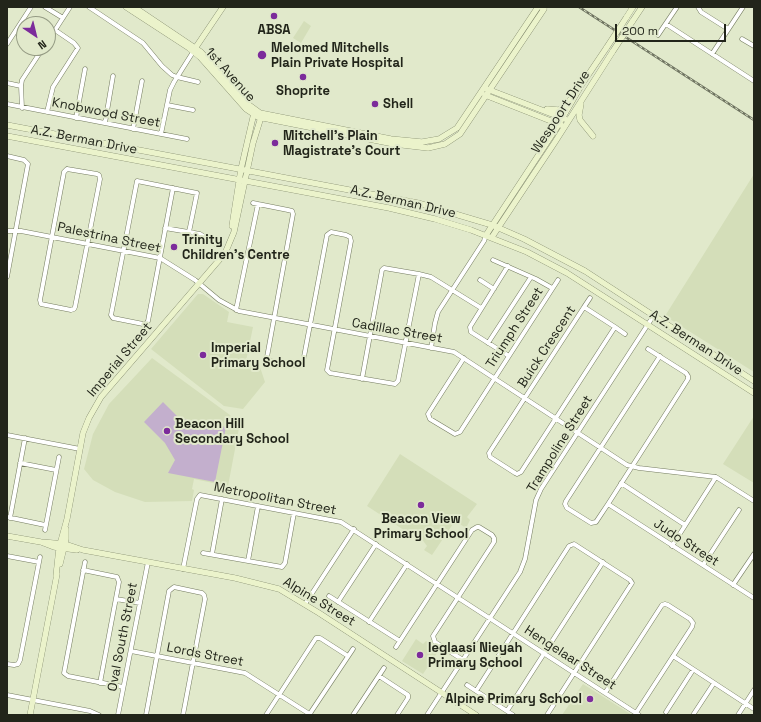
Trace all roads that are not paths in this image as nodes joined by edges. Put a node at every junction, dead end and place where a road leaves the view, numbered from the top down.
1 (31, 7) edge
2 (45, 7) edge
3 (70, 7) edge
4 (89, 7) edge
5 (129, 7) edge
6 (222, 7) edge
7 (633, 7) edge
8 (642, 7) edge
9 (676, 7) edge
10 (698, 7) edge
11 (743, 7) edge
12 (541, 8) edge
13 (63, 18) junction
14 (666, 24) junction
15 (56, 28) edge
16 (728, 29) junction
17 (56, 31) edge
18 (658, 35) dead end
19 (742, 39) dead end
20 (7, 44) edge
21 (754, 46) edge
22 (195, 50) junction
23 (712, 54) junction
24 (38, 56) edge
25 (85, 69) dead end
26 (113, 76) dead end
27 (177, 77) junction
28 (142, 81) dead end
29 (754, 81) edge
30 (198, 82) dead end
31 (7, 83) edge
32 (582, 84) junction
33 (21, 86) junction
34 (486, 92) junction
35 (581, 102) junction
36 (7, 104) edge
37 (167, 105) junction
38 (533, 107) junction
39 (22, 108) junction
40 (193, 110) dead end
41 (47, 112) junction
42 (254, 113) junction
43 (261, 116) junction
44 (76, 118) junction
45 (562, 118) junction
46 (569, 121) junction
47 (105, 123) junction
48 (559, 124) junction
49 (7, 125) edge
50 (565, 126) junction
51 (132, 128) junction
52 (161, 134) junction
53 (7, 136) edge
54 (446, 136) junction
55 (593, 136) dead end
56 (187, 139) dead end
57 (451, 142) junction
58 (7, 156) edge
59 (241, 169) junction
60 (248, 170) junction
61 (242, 180) junction
62 (173, 188) junction
63 (253, 203) dead end
64 (258, 204) junction
65 (492, 226) junction
66 (165, 228) junction
67 (498, 228) junction
68 (16, 230) junction
69 (7, 231) edge
70 (189, 232) junction
71 (489, 236) junction
72 (52, 237) junction
73 (88, 244) junction
74 (217, 245) dead end
75 (124, 250) junction
76 (160, 258) junction
77 (493, 260) dead end
78 (508, 266) junction
79 (419, 274) junction
80 (7, 277) edge
81 (530, 277) junction
82 (480, 280) dead end
83 (558, 280) dead end
84 (199, 284) junction
85 (552, 288) junction
86 (494, 289) junction
87 (453, 290) junction
88 (590, 298) dead end
89 (481, 308) junction
90 (584, 308) junction
91 (236, 310) junction
92 (654, 315) junction
93 (274, 318) junction
94 (310, 324) junction
95 (648, 325) junction
96 (615, 327) junction
97 (333, 329) junction
98 (625, 334) dead end
99 (370, 336) junction
100 (406, 343) junction
101 (488, 343) junction
102 (431, 348) junction
103 (648, 349) dead end
104 (509, 356) junction
105 (660, 356) junction
106 (464, 358) junction
107 (494, 378) junction
108 (362, 379) junction
109 (754, 380) edge
110 (754, 394) edge
111 (525, 398) junction
112 (556, 418) junction
113 (578, 433) junction
114 (7, 435) edge
115 (25, 438) junction
116 (601, 447) junction
117 (80, 449) junction
118 (59, 457) dead end
119 (20, 464) junction
120 (632, 466) junction
121 (56, 470) junction
122 (716, 477) junction
123 (621, 483) junction
124 (222, 499) junction
125 (754, 501) edge
126 (608, 504) junction
127 (258, 506) junction
128 (739, 510) dead end
129 (294, 513) junction
130 (9, 518) edge
131 (46, 525) junction
132 (685, 525) junction
133 (45, 530) dead end
134 (354, 530) junction
135 (7, 536) edge
136 (376, 544) junction
137 (62, 546) junction
138 (672, 546) junction
139 (202, 553) dead end
140 (212, 554) junction
141 (754, 554) edge
142 (7, 556) edge
143 (40, 557) dead end
144 (248, 560) junction
145 (39, 562) junction
146 (85, 562) dead end
147 (148, 562) junction
148 (602, 562) junction
149 (406, 564) junction
150 (703, 565) junction
151 (183, 569) junction
152 (83, 570) junction
153 (437, 584) junction
154 (734, 585) junction
155 (329, 596) dead end
156 (458, 597) junction
157 (754, 598) edge
158 (116, 599) junction
159 (338, 602) junction
160 (140, 603) junction
161 (305, 604) junction
162 (490, 618) junction
163 (369, 622) junction
164 (513, 633) junction
165 (400, 641) junction
166 (396, 647) dead end
167 (353, 649) dead end
168 (131, 651) junction
169 (544, 653) junction
170 (157, 656) junction
171 (348, 656) junction
172 (673, 656) junction
173 (463, 660) junction
174 (193, 663) junction
175 (7, 664) edge
176 (384, 668) dead end
177 (693, 670) junction
178 (575, 673) junction
179 (379, 676) junction
180 (100, 683) junction
181 (714, 683) junction
182 (467, 685) dead end
183 (123, 687) junction
184 (754, 690) edge
185 (476, 691) junction
186 (442, 692) junction
187 (605, 693) junction
188 (279, 694) junction
189 (7, 695) edge
190 (33, 700) junction
191 (745, 704) junction
192 (754, 709) edge
193 (507, 711) junction
194 (666, 712) dead end
195 (638, 714) edge
196 (30, 715) edge
197 (99, 715) edge
198 (118, 715) edge
199 (146, 715) edge
200 (183, 715) edge
201 (266, 715) edge
202 (310, 715) edge
203 (353, 715) edge
204 (397, 715) edge
205 (427, 715) edge
206 (476, 715) edge
207 (513, 715) edge
208 (547, 715) edge
209 (693, 715) edge
210 (738, 715) edge

1 - 20 street
2 - 13 street
3 - 13 street
4 - 27 street
5 - 22 main road, 1st Avenue
6 - 22 main road
7 - 32 main road, Wespoort Drive, bridge
8 - 35 main road, Wespoort Drive, bridge
9 - 14 street
10 - 16 street
11 - 16 street
12 - 34 main road, 1st Avenue
13 - 15 street
14 - 18 street
14 - 23 street
16 - 23 street
17 - 41 street
19 - 21 street
22 - 27 street
22 - 42 main road, 1st Avenue
23 - 29 street
24 - 33 street
25 - 44 street
26 - 47 street
27 - 30 street
27 - 37 street
28 - 51 street
31 - 33 street
32 - 38 main road
32 - 45 main road, Wespoort Drive
33 - 39 street
34 - 38 main road
34 - 48 main road
34 - 54 main road, 1st Avenue
34 - 57 main road, 1st Avenue
35 - 46 main road, Wespoort Drive
35 - 55 main road
36 - 39 street, Knobwood Street
37 - 40 street
37 - 52 street
38 - 45 main road
39 - 41 street, Knobwood Street
41 - 44 street, Knobwood Street
42 - 43 main road, 1st Avenue
42 - 59 main road
43 - 54 main road, 1st Avenue
43 - 57 main road, 1st Avenue
43 - 60 main road
44 - 47 street, Knobwood Street
45 - 46 main road
45 - 48 main road, Wespoort Drive
46 - 50 main road, Wespoort Drive
47 - 51 street, Knobwood Street
48 - 50 main road
48 - 65 main road, Wespoort Drive
49 - 59 main road, A.Z. Berman Drive
50 - 67 main road, Wespoort Drive
51 - 52 street, Knobwood Street
52 - 56 street, Knobwood Street
53 - 61 main road, A.Z. Berman Drive
54 - 57 main road
58 - 68 street
59 - 60 main road, A.Z. Berman Drive
59 - 61 main road
60 - 61 main road
60 - 65 main road, A.Z. Berman Drive
61 - 71 main road, A.Z. Berman Drive
61 - 84 main road, Imperial Street
62 - 66 street
62 - 70 street
62 - 75 street
63 - 64 street
64 - 91 street
64 - 93 street
65 - 67 main road, A.Z. Berman Drive
65 - 71 main road, Wespoort Drive
66 - 70 street
66 - 76 street
67 - 71 main road, Wespoort Drive
67 - 92 main road, A.Z. Berman Drive
68 - 69 street, Palestrina Street
68 - 72 street, Palestrina Street
68 - 80 street
70 - 74 street
71 - 87 street
71 - 95 main road, A.Z. Berman Drive
72 - 73 street, Palestrina Street
72 - 73 street
72 - 73 street
73 - 75 street, Palestrina Street
75 - 76 street, Palestrina Street
75 - 76 street
76 - 84 street, Palestrina Street
77 - 78 street, Triumph Street
78 - 81 street, Triumph Street
78 - 86 street
79 - 87 street
79 - 99 street
79 - 100 street
81 - 85 street, Triumph Street
81 - 101 street
82 - 86 street
83 - 85 street, Triumph Street
84 - 91 street, Cadillac Street
84 - 117 main road, Imperial Street
85 - 104 street, Triumph Street
86 - 89 street
87 - 89 street
87 - 102 street
88 - 90 street
89 - 101 street
90 - 96 street, Buick Crescent
90 - 111 street, Buick Crescent
91 - 93 street, Cadillac Street
92 - 95 street, Trampoline Street
92 - 109 main road, A.Z. Berman Drive
93 - 94 street, Cadillac Street
93 - 94 street
94 - 97 street, Cadillac Street
94 - 97 street
95 - 110 main road, A.Z. Berman Drive
95 - 113 street, Trampoline Street
96 - 98 street, Buick Crescent
96 - 112 street
97 - 99 street, Cadillac Street
97 - 108 street
99 - 100 street, Cadillac Street
99 - 108 street
100 - 102 street, Cadillac Street
100 - 108 street
101 - 104 street
102 - 106 street, Cadillac Street
103 - 105 street
104 - 107 street, Triumph Street
105 - 116 street
105 - 120 street
106 - 107 street, Cadillac Street
106 - 107 street, Triumph Street
107 - 111 street, Cadillac Street
111 - 112 street, Cadillac Street
111 - 112 street, Buick Crescent
112 - 113 street, Cadillac Street
113 - 116 street
113 - 162 street, Trampoline Street
114 - 115 street
115 - 117 street
115 - 119 street
116 - 120 street
116 - 126 street
117 - 137 main road, Imperial Street
118 - 121 street
119 - 121 street
119 - 130 street
120 - 122 street
120 - 123 street
121 - 131 street
122 - 125 street
122 - 132 street
123 - 126 street
123 - 132 street
124 - 127 street, Metropolitan Street
124 - 140 street
124 - 151 street, Metropolitan Street
126 - 138 street, Judo Street
127 - 129 street, Metropolitan Street
127 - 144 street
128 - 150 street
129 - 134 street, Metropolitan Street
129 - 144 street
130 - 131 street
131 - 133 street
132 - 138 street
134 - 136 street, Metropolitan Street
134 - 161 street
135 - 137 main road, Alpine Street
136 - 149 street, Metropolitan Street
136 - 159 street
137 - 147 main road, Alpine Street
137 - 190 main road, Imperial Street
138 - 150 street, Judo Street
139 - 140 street
140 - 144 street
141 - 154 street
142 - 145 street
143 - 145 street
145 - 175 street
146 - 152 street
147 - 151 main road, Alpine Street
147 - 160 street, Oval South Street
148 - 164 street
148 - 169 street
148 - 178 street
149 - 153 street, Metropolitan Street
149 - 163 street
150 - 154 street, Judo Street
151 - 161 main road, Alpine Street
152 - 158 street
152 - 180 street
153 - 156 street, Metropolitan Street
153 - 156 street
153 - 165 street
154 - 157 street, Judo Street
155 - 159 street
156 - 162 street, Metropolitan Street
156 - 173 street
158 - 160 street
158 - 180 street
159 - 163 street
160 - 168 street, Oval South Street
161 - 186 main road, Alpine Street
162 - 164 street, Hengelaar Street
162 - 173 street, Trampoline Street
163 - 165 street
164 - 169 street, Hengelaar Street
164 - 185 street
165 - 166 street
167 - 171 street
168 - 170 street, Lords Street
168 - 183 street, Oval South Street
169 - 178 street, Hengelaar Street
169 - 193 street
170 - 174 street, Lords Street
170 - 174 street
170 - 199 street
171 - 188 street
171 - 202 street
172 - 177 street
172 - 187 street
172 - 195 street
173 - 186 street, Trampoline Street
174 - 188 street, Lords Street
174 - 200 street
176 - 179 street
177 - 181 street
177 - 194 street
178 - 187 street, Hengelaar Street
178 - 208 street
179 - 203 street
179 - 204 street
180 - 183 street
181 - 191 street
181 - 209 street
182 - 185 street
183 - 198 street, Oval South Street
184 - 191 street
185 - 193 street
186 - 205 street, Trampoline Street
186 - 206 main road, Alpine Street
187 - 195 street, Hengelaar Street
188 - 201 street
188 - 202 street, Lords Street
189 - 190 street
190 - 196 main road, Imperial Street
190 - 197 street
191 - 192 street
191 - 210 street
193 - 207 street

